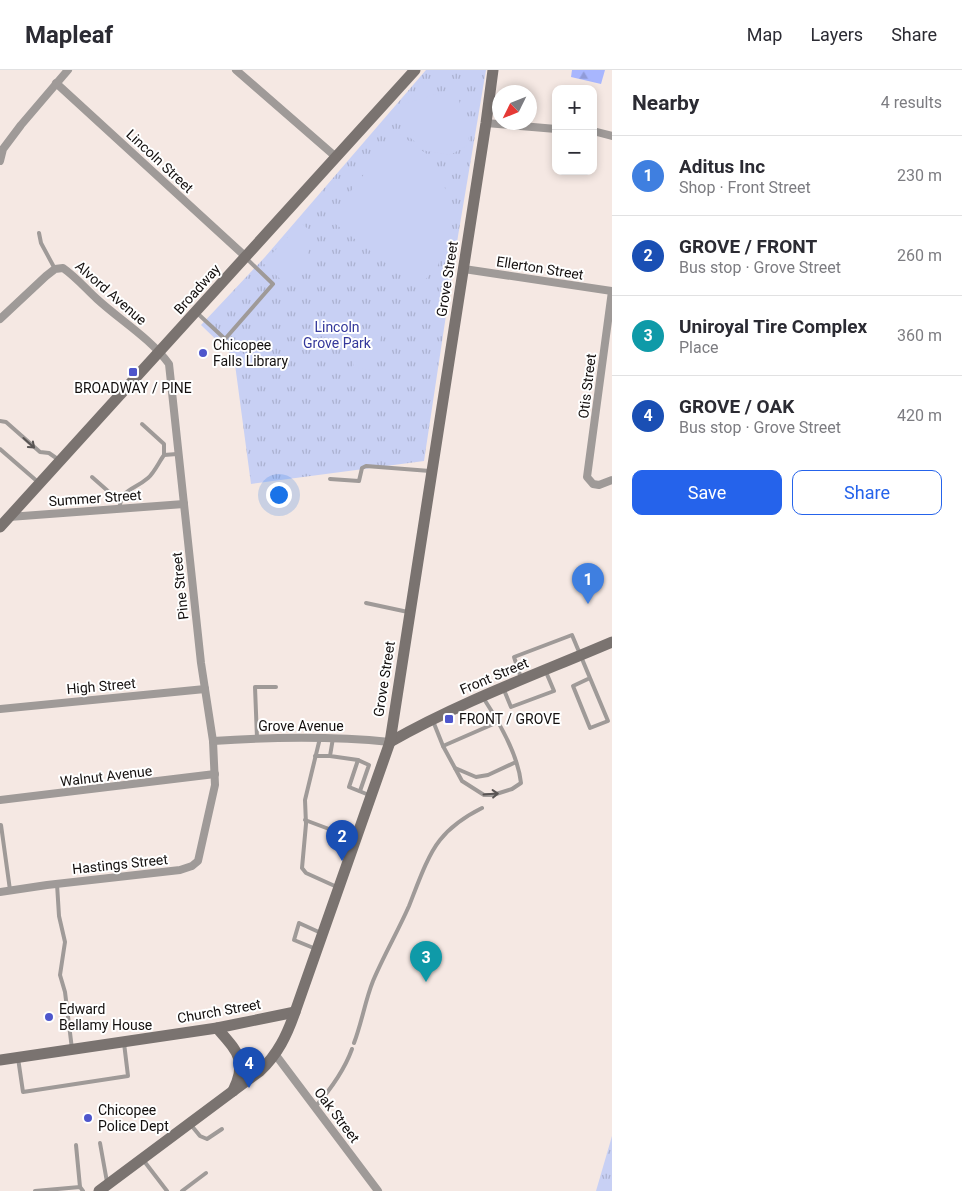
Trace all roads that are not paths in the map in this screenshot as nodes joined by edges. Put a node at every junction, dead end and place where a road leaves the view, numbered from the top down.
1 (68, 70) edge
2 (236, 70) edge
3 (415, 70) edge
4 (493, 70) edge
5 (56, 83) junction
6 (486, 123) junction
7 (552, 128) edge
8 (597, 132) edge
9 (612, 136) edge
10 (336, 157) junction
11 (0, 161) edge
12 (39, 233) dead end
13 (246, 257) junction
14 (55, 269) junction
15 (464, 269) junction
16 (612, 291) edge
17 (195, 312) junction
18 (0, 319) edge
19 (160, 352) junction
20 (0, 421) edge
21 (142, 424) dead end
22 (0, 449) edge
23 (164, 454) junction
24 (178, 454) junction
25 (61, 461) junction
26 (432, 471) junction
27 (92, 478) dead end
28 (330, 479) dead end
29 (612, 480) edge
30 (40, 483) junction
31 (120, 498) junction
32 (184, 504) junction
33 (119, 510) junction
34 (3, 520) edge
35 (366, 603) dead end
36 (410, 612) junction
37 (612, 642) edge
38 (580, 656) junction
39 (545, 670) junction
40 (590, 678) junction
41 (521, 680) junction
42 (276, 687) dead end
43 (504, 688) junction
44 (205, 689) junction
45 (482, 696) junction
46 (0, 709) edge
47 (432, 719) junction
48 (498, 722) junction
49 (257, 738) junction
50 (320, 738) junction
51 (333, 738) junction
52 (213, 741) junction
53 (390, 742) junction
54 (443, 746) junction
55 (315, 756) junction
56 (330, 756) junction
57 (358, 760) junction
58 (516, 762) junction
59 (454, 768) junction
60 (214, 774) junction
61 (360, 792) junction
62 (371, 796) junction
63 (0, 800) edge
64 (482, 808) dead end
65 (208, 819) joint
66 (305, 820) junction
67 (0, 825) edge
68 (357, 836) junction
69 (57, 884) junction
70 (339, 888) junction
71 (10, 890) junction
72 (0, 892) edge
73 (323, 933) junction
74 (317, 949) junction
75 (295, 1012) junction
76 (217, 1028) junction
77 (124, 1041) junction
78 (354, 1043) dead end
79 (72, 1049) junction
80 (352, 1049) dead end
81 (276, 1054) junction
82 (18, 1057) junction
83 (0, 1060) edge
84 (232, 1092) junction
85 (315, 1107) junction
86 (190, 1124) junction
87 (222, 1129) dead end
88 (100, 1143) dead end
89 (76, 1145) dead end
90 (142, 1159) junction
91 (206, 1173) dead end
92 (80, 1187) junction
93 (103, 1188) edge
94 (35, 1191) edge
95 (83, 1191) edge
96 (167, 1191) edge
97 (182, 1191) edge
98 (378, 1191) edge

1 - 5 street
2 - 10 street
3 - 10 main road, Broadway
4 - 6 main road, Grove Street
5 - 11 street
5 - 13 street, Lincoln Street
6 - 7 street
6 - 15 main road, Grove Street
8 - 9 street
10 - 13 main road, Broadway
12 - 14 lane
13 - 17 main road, Broadway
13 - 17 lane
14 - 18 street, Alvord Avenue
14 - 19 street, Alvord Avenue
15 - 16 street, Ellerton Street
15 - 26 main road, Grove Street
16 - 29 street, Otis Street
17 - 19 main road, Broadway
19 - 24 street, Pine Street
19 - 25 main road, Broadway
20 -> 25 lane
21 - 23 lane
22 - 30 lane
23 - 24 lane
23 - 31 lane
24 - 32 street, Pine Street
25 - 30 main road, Broadway
26 - 28 lane
26 - 36 main road, Grove Street
27 - 31 lane
30 - 34 main road, Broadway
31 - 33 lane
32 - 33 street, Summer Street
32 - 44 street, Pine Street
33 - 34 street, Summer Street
35 - 36 lane
36 - 53 main road, Grove Street
37 - 38 main road, Front Street
38 - 39 main road, Front Street
38 - 40 lane
38 - 41 lane
39 - 41 main road, Front Street
39 - 43 lane
40 - 40 lane
41 - 43 main road, Front Street
42 - 49 lane
43 - 45 main road, Front Street
44 - 46 street, High Street
44 - 52 street, Pine Street
45 - 47 main road, Front Street
45 - 48 lane
47 - 53 main road, Front Street
47 - 54 lane
48 - 54 lane
48 - 58 lane
49 - 50 street, Grove Avenue
49 - 52 street, Grove Avenue
50 - 51 street, Grove Avenue
50 - 55 lane
51 - 53 street, Grove Avenue
51 - 56 lane
52 - 60 street, Pine Street
53 - 62 main road, Grove Street
54 - 59 lane
55 - 56 lane
55 - 66 lane
56 - 57 lane
57 - 61 lane
57 - 61 lane
58 - 59 lane
59 -> 58 lane
60 - 63 street, Walnut Avenue
60 - 65 street, Pine Street
61 - 62 lane
62 - 68 main road, Grove Street
64 - 78 lane
65 - 69 street, Hastings Street
66 - 68 lane
66 - 70 lane
67 - 71 lane
68 - 70 main road, Grove Street
69 - 71 street, Hastings Street
69 - 79 lane
70 - 73 main road, Grove Street
71 - 72 street, Hastings Street
73 - 74 main road, Grove Street
73 - 74 lane
74 - 75 main road, Grove Street
75 - 76 main road, Church Street
75 - 81 main road, Grove Street
76 - 77 main road, Church Street
76 - 84 main road
77 - 79 main road, Church Street
77 - 82 lane
79 - 82 main road, Church Street
80 - 85 lane
81 - 84 main road, Grove Street
81 - 85 street, Oak Street
82 - 83 main road, Church Street
84 - 86 main road, Grove Street
85 - 98 street, Oak Street
86 - 87 lane
86 - 90 main road, Grove Street
88 - 93 lane
89 - 92 lane
90 - 93 main road, Grove Street
90 - 96 lane
91 - 97 lane
92 - 94 lane
92 - 95 lane

